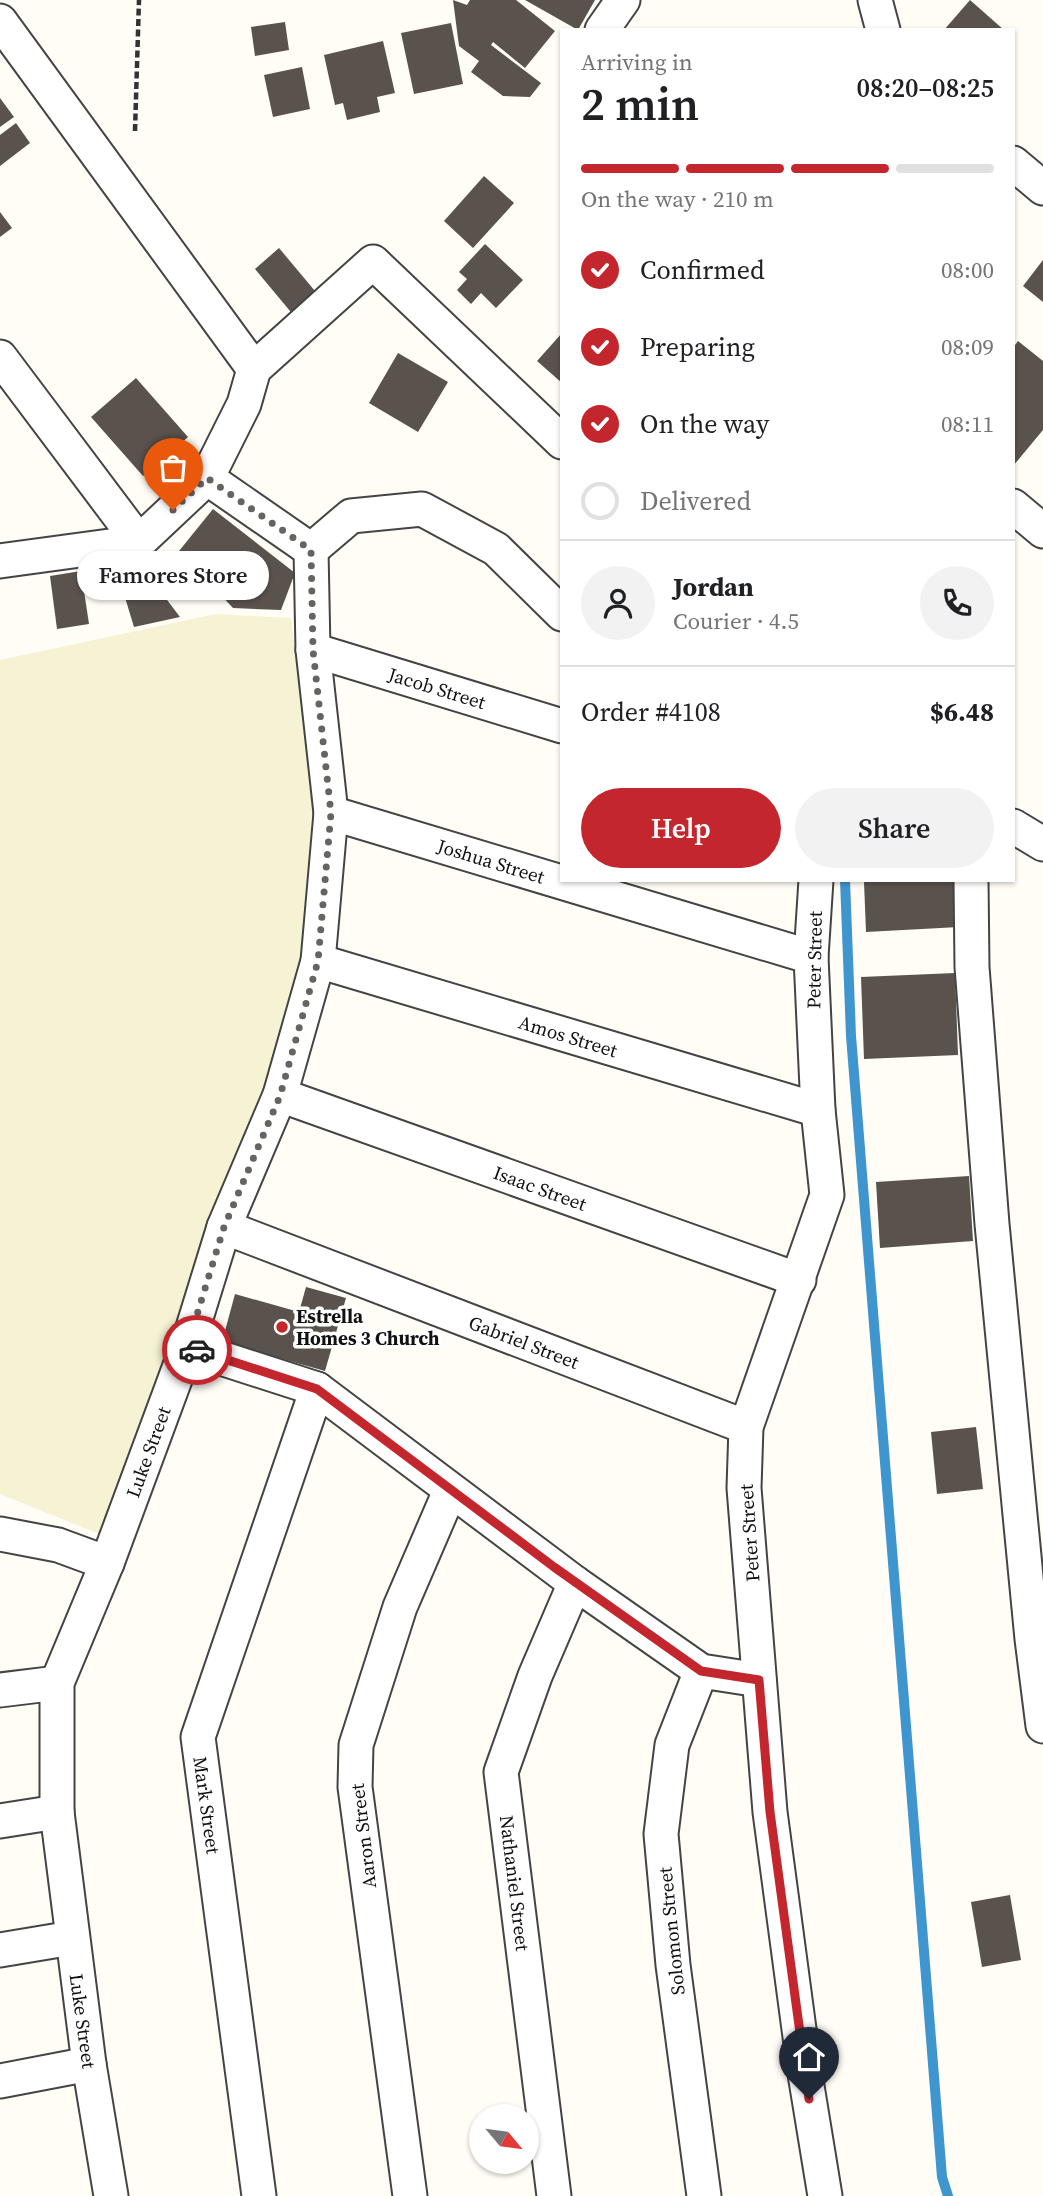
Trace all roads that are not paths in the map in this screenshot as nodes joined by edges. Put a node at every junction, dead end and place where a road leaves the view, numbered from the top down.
1 (622, 0) edge
2 (875, 0) edge
3 (0, 21) edge
4 (603, 28) edge
5 (882, 28) edge
6 (1015, 165) edge
7 (1043, 188) edge
8 (0, 357) edge
9 (254, 369) junction
10 (560, 440) edge
11 (207, 478) junction
12 (1015, 508) edge
13 (1043, 531) edge
14 (139, 542) junction
15 (311, 550) junction
16 (0, 561) edge
17 (560, 612) edge
18 (313, 650) junction
19 (560, 725) edge
20 (331, 813) junction
21 (1015, 827) edge
22 (1043, 844) edge
23 (560, 882) edge
24 (561, 882) edge
25 (816, 882) edge
26 (971, 882) edge
27 (811, 957) junction
28 (318, 961) junction
29 (280, 1096) junction
30 (818, 1110) junction
31 (224, 1227) junction
32 (799, 1280) junction
33 (187, 1347) junction
34 (317, 1389) junction
35 (746, 1427) junction
36 (450, 1491) junction
37 (0, 1534) edge
38 (107, 1563) junction
39 (575, 1583) junction
40 (701, 1671) junction
41 (759, 1680) junction
42 (57, 1683) junction
43 (0, 1690) edge
44 (1043, 1727) edge
45 (57, 1812) junction
46 (0, 1821) edge
47 (72, 1938) junction
48 (0, 1950) edge
49 (89, 2064) junction
50 (0, 2081) edge
51 (111, 2196) edge
52 (259, 2196) edge
53 (410, 2196) edge
54 (554, 2196) edge
55 (704, 2196) edge
56 (825, 2196) edge

1 - 4 street
2 - 5 street
3 - 9 street
6 - 7 street
8 - 14 street
9 - 10 street
9 - 11 street
11 - 14 street
11 - 15 street
12 - 13 street
14 - 16 street
15 - 17 street
15 - 18 street, Luke Street
18 - 19 street, Jacob Street
18 - 20 street, Luke Street
20 - 23 street, Joshua Street
20 - 28 street, Luke Street
21 - 22 street
24 - 27 street, Joshua Street
25 - 27 street, Peter Street
26 - 44 street
27 - 30 street, Peter Street
28 - 29 street, Luke Street
28 - 30 street, Amos Street
29 - 31 street, Luke Street
29 - 32 street, Isaac Street
30 - 32 street, Peter Street
31 - 33 street, Luke Street
31 - 35 street, Gabriel Street
32 - 35 street, Peter Street
33 - 34 street
33 - 38 street, Luke Street
34 - 36 street
34 - 52 street, Mark Street
35 - 41 street, Peter Street
36 - 39 street
36 - 53 street, Aaron Street
37 - 38 street
38 - 42 street, Luke Street
39 - 40 street
39 - 54 street, Nathaniel Street
40 - 41 street
40 - 55 street, Solomon Street
41 - 56 street, Peter Street
42 - 43 street
42 - 45 street, Luke Street
45 - 46 street
45 - 47 street, Luke Street
47 - 48 street
47 - 49 street, Luke Street
49 - 50 street
49 - 51 street, Luke Street

